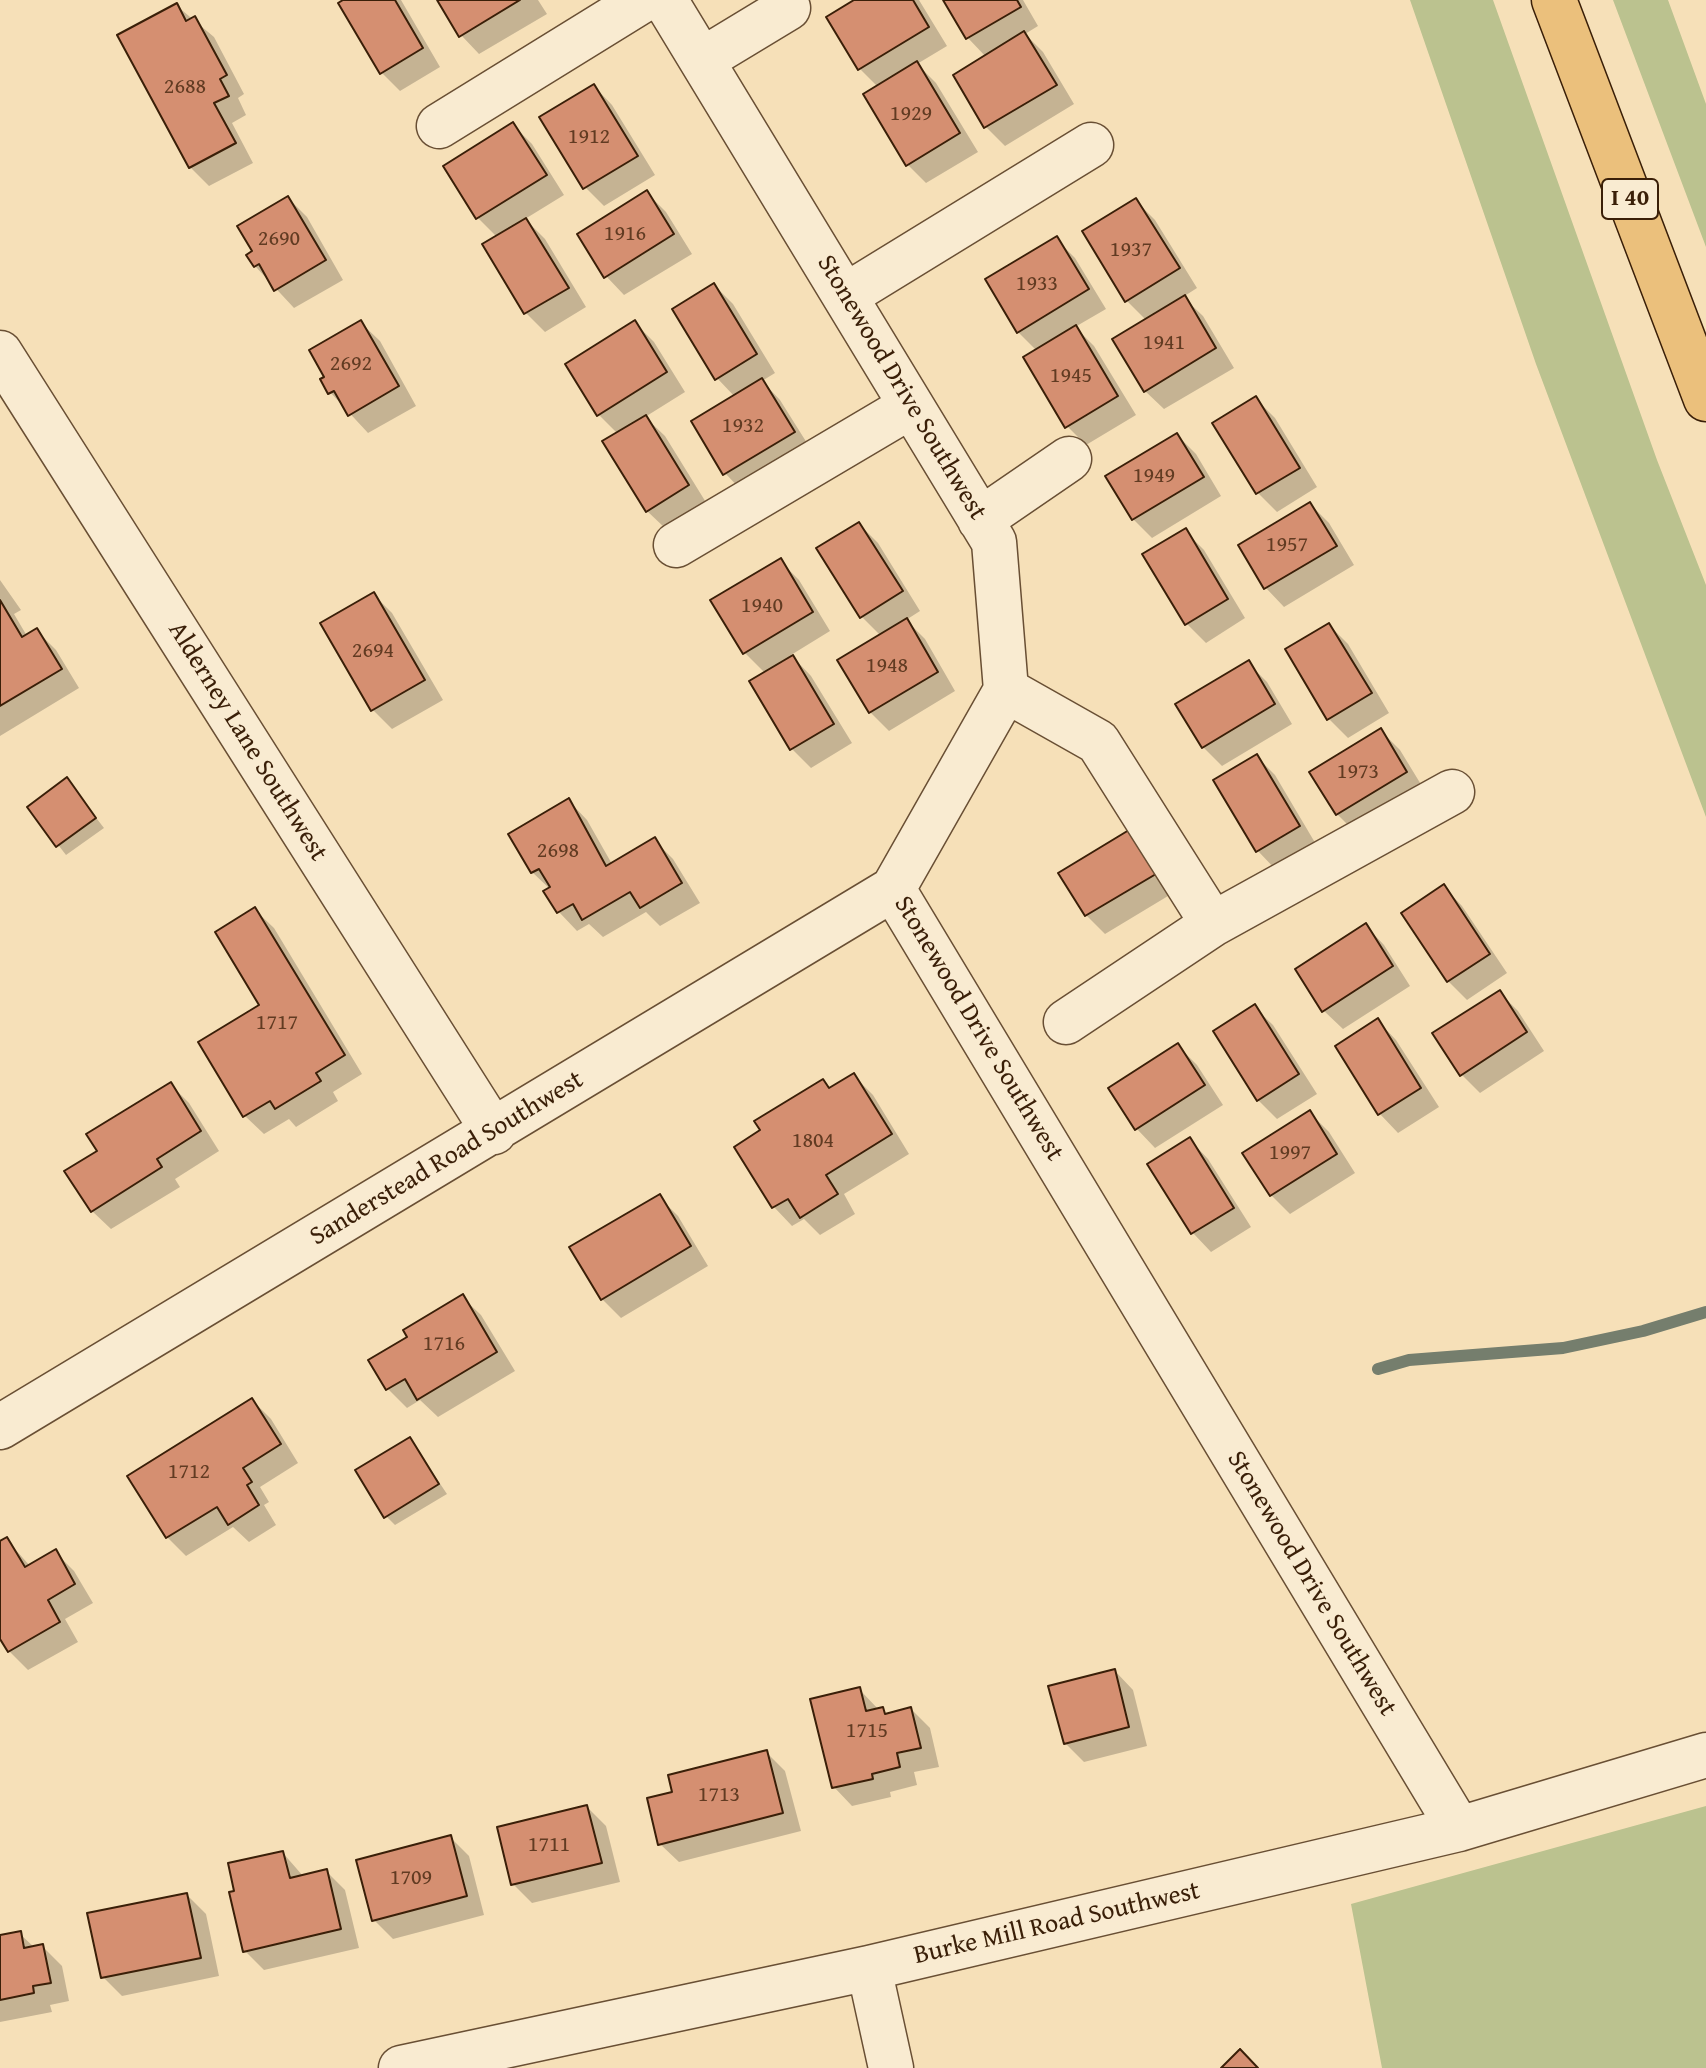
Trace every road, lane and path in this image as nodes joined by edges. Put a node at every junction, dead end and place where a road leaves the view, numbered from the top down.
1 (643, 0) edge
2 (665, 0) edge
3 (1554, 0) edge
4 (788, 8) dead end
5 (702, 60) junction
6 (439, 126) dead end
7 (1091, 145) dead end
8 (845, 296) junction
9 (0, 353) edge
10 (1706, 399) edge
11 (911, 406) junction
12 (1069, 459) dead end
13 (980, 520) junction
14 (676, 545) dead end
15 (1006, 690) junction
16 (1452, 792) dead end
17 (893, 889) junction
18 (1213, 924) junction
19 (1066, 1022) dead end
20 (494, 1132) junction
21 (0, 1427) edge
22 (1706, 1755) edge
23 (1459, 1829) junction
24 (869, 1968) junction
25 (401, 2068) edge
26 (891, 2068) edge

1 - 6 street
2 - 5 street, Stonewood Drive Southwest
3 - 10 highway, I 40
4 - 5 street
5 - 8 street, Stonewood Drive Southwest
7 - 8 street
8 - 11 street, Stonewood Drive Southwest
9 - 20 street, Alderney Lane Southwest
11 - 13 street, Stonewood Drive Southwest
11 - 14 street
12 - 13 street
13 - 15 street, Stonewood Drive Southwest
15 - 17 street, Stonewood Drive Southwest
15 - 18 street
16 - 18 street
17 - 20 street, Sanderstead Road Southwest
17 - 23 street, Stonewood Drive Southwest
18 - 19 street
20 - 21 street, Sanderstead Road Southwest
22 - 23 street, Burke Mill Road Southwest
23 - 24 street, Burke Mill Road Southwest
24 - 25 street, Burke Mill Road Southwest
24 - 26 street

